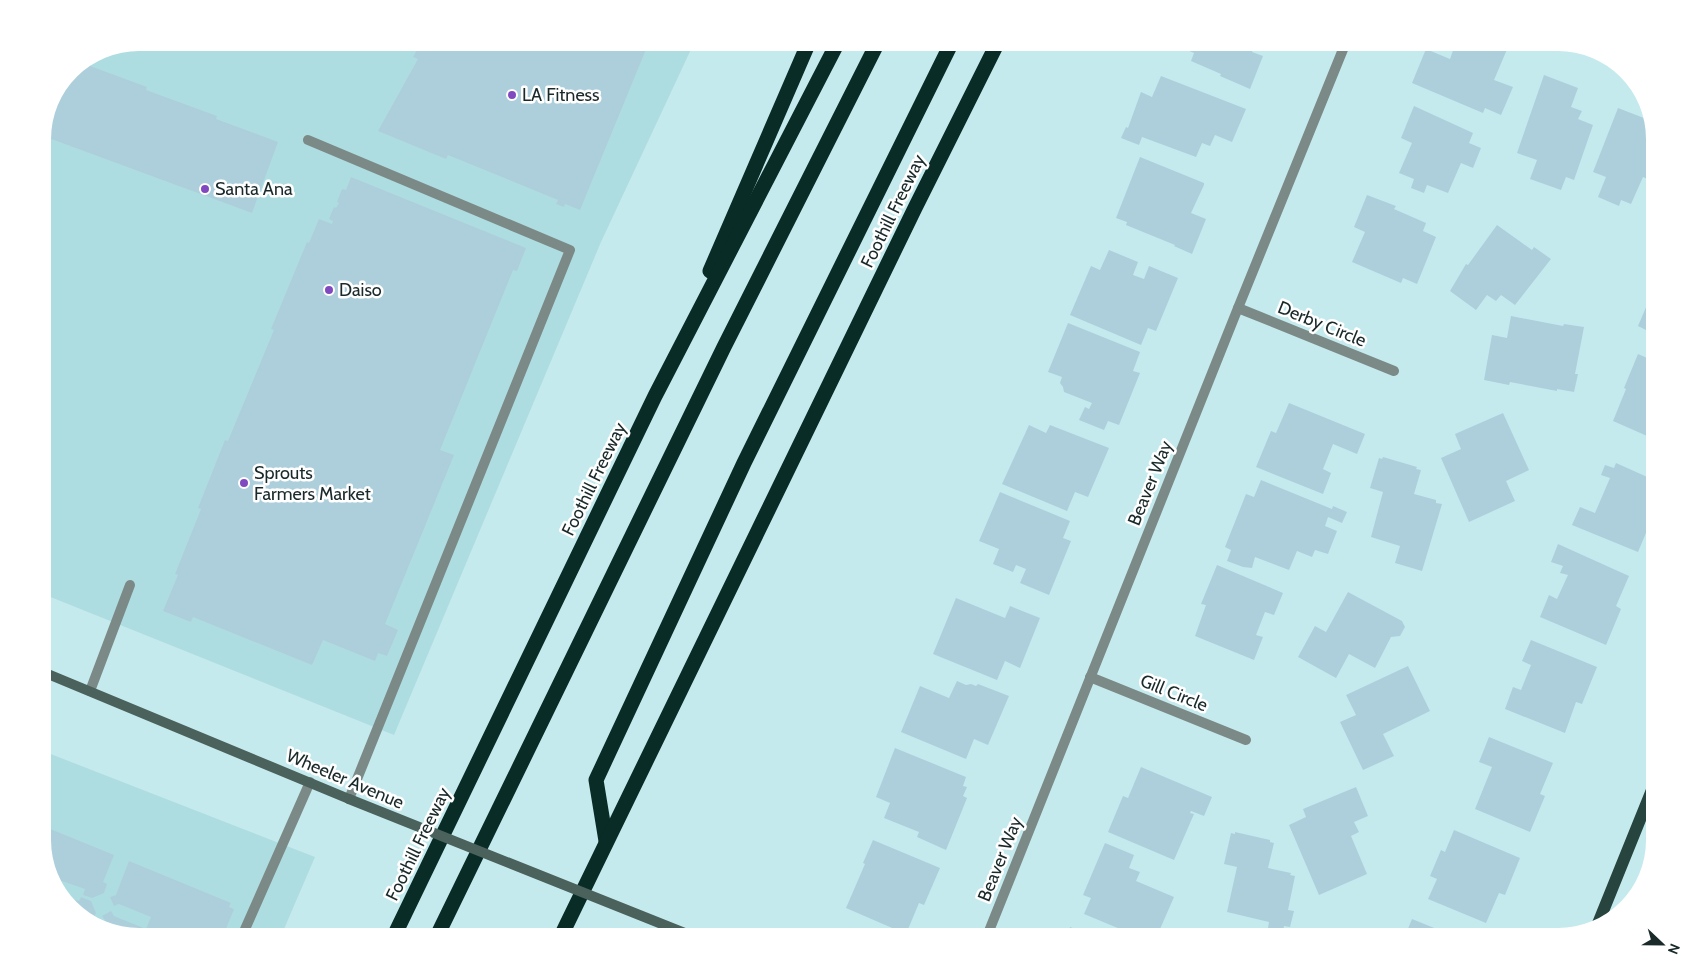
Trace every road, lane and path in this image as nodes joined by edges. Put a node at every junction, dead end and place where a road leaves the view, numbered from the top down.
1 (805, 51) edge
2 (833, 51) edge
3 (873, 51) edge
4 (948, 51) edge
5 (993, 51) edge
6 (1342, 51) edge
7 (308, 140) dead end
8 (1238, 308) junction
9 (1394, 371) dead end
10 (655, 396) junction
11 (130, 585) dead end
12 (51, 675) edge
13 (1090, 677) junction
14 (90, 691) junction
15 (1246, 740) dead end
16 (310, 782) junction
17 (349, 799) junction
18 (1646, 806) edge
19 (606, 842) junction
20 (1601, 917) edge
21 (246, 928) edge
22 (398, 928) edge
23 (441, 928) edge
24 (565, 928) edge
25 (672, 928) edge
26 (990, 928) edge

1 - 10 highway
2 - 10 highway, Foothill Freeway
3 - 23 highway
4 - 19 highway
5 - 19 highway, Foothill Freeway
6 - 8 street, Beaver Way
7 - 17 street
8 - 9 street, Derby Circle
8 - 13 street, Beaver Way
10 - 22 highway, Foothill Freeway
11 - 14 street
12 - 14 main road, Wheeler Avenue
13 - 15 street, Gill Circle
13 - 26 street, Beaver Way
14 - 16 main road, Wheeler Avenue
16 - 17 main road, Wheeler Avenue
16 - 21 street
17 - 25 main road, Wheeler Avenue, bridge
18 - 20 main road
19 - 24 highway, Foothill Freeway

